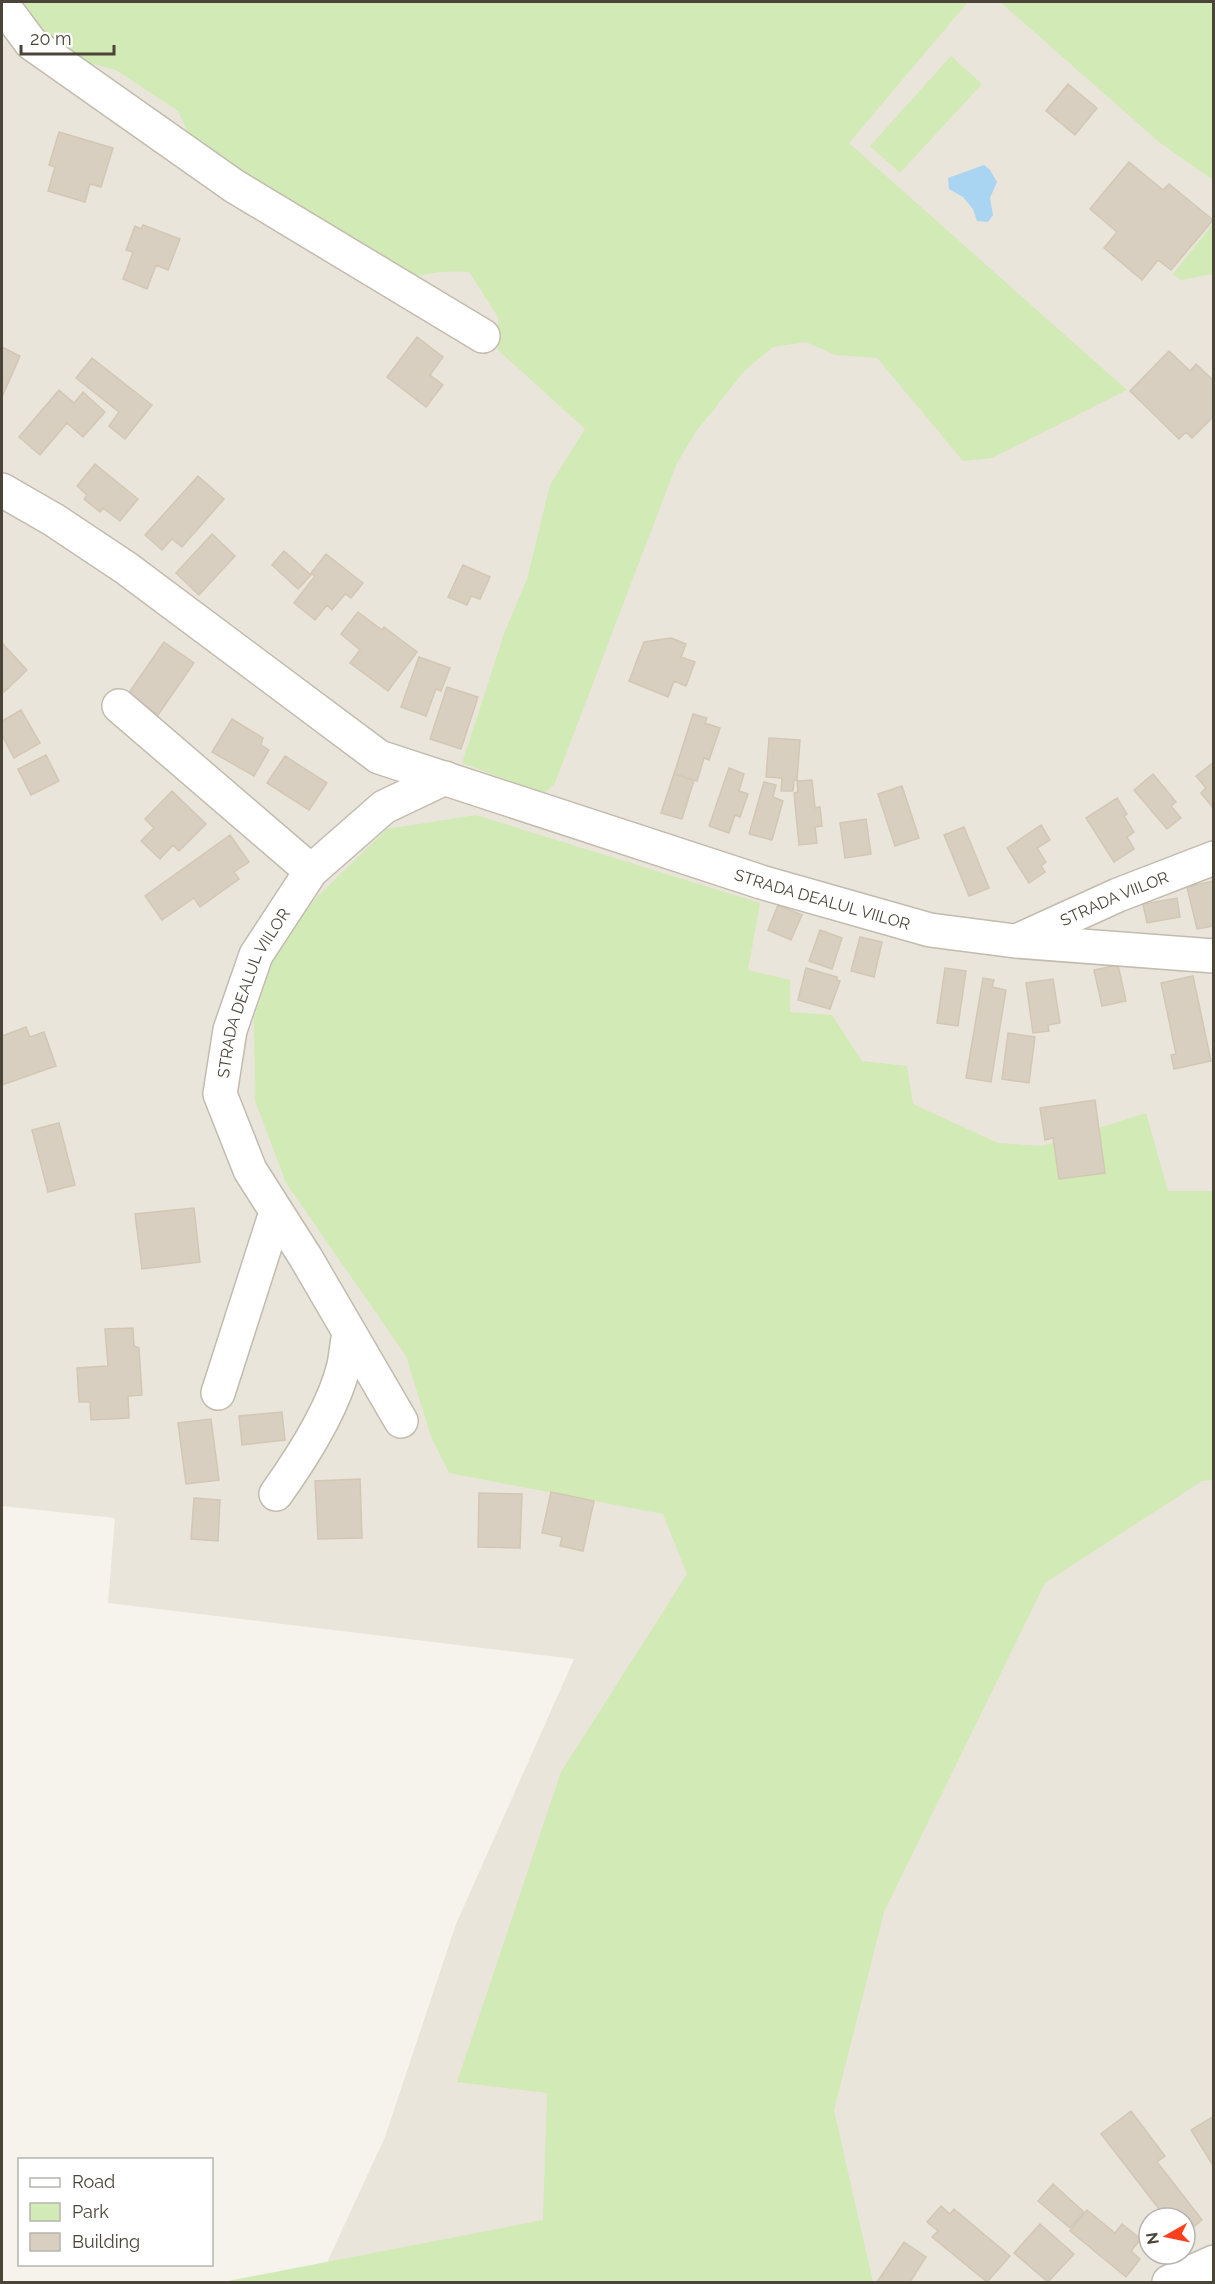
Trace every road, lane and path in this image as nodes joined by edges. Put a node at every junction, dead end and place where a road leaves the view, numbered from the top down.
1 (2, 4) edge
2 (483, 336) dead end
3 (2, 490) edge
4 (119, 706) dead end
5 (445, 778) junction
6 (1214, 858) edge
7 (311, 871) junction
8 (1015, 941) junction
9 (1214, 956) edge
10 (276, 1212) junction
11 (349, 1333) junction
12 (218, 1393) dead end
13 (400, 1421) dead end
14 (276, 1494) dead end
15 (1214, 2262) edge
16 (1169, 2283) edge

1 - 2 street
3 - 5 street, STRADA DEALUL VIILOR
4 - 7 street
5 - 7 street, STRADA DEALUL VIILOR
5 - 8 street, STRADA DEALUL VIILOR
6 - 8 street, STRADA VIILOR
7 - 10 street, STRADA DEALUL VIILOR
8 - 9 street, STRADA DEALUL VIILOR
10 - 11 street, STRADA DEALUL VIILOR
10 - 12 street
11 - 13 street, STRADA DEALUL VIILOR
11 - 14 street
15 - 16 street

